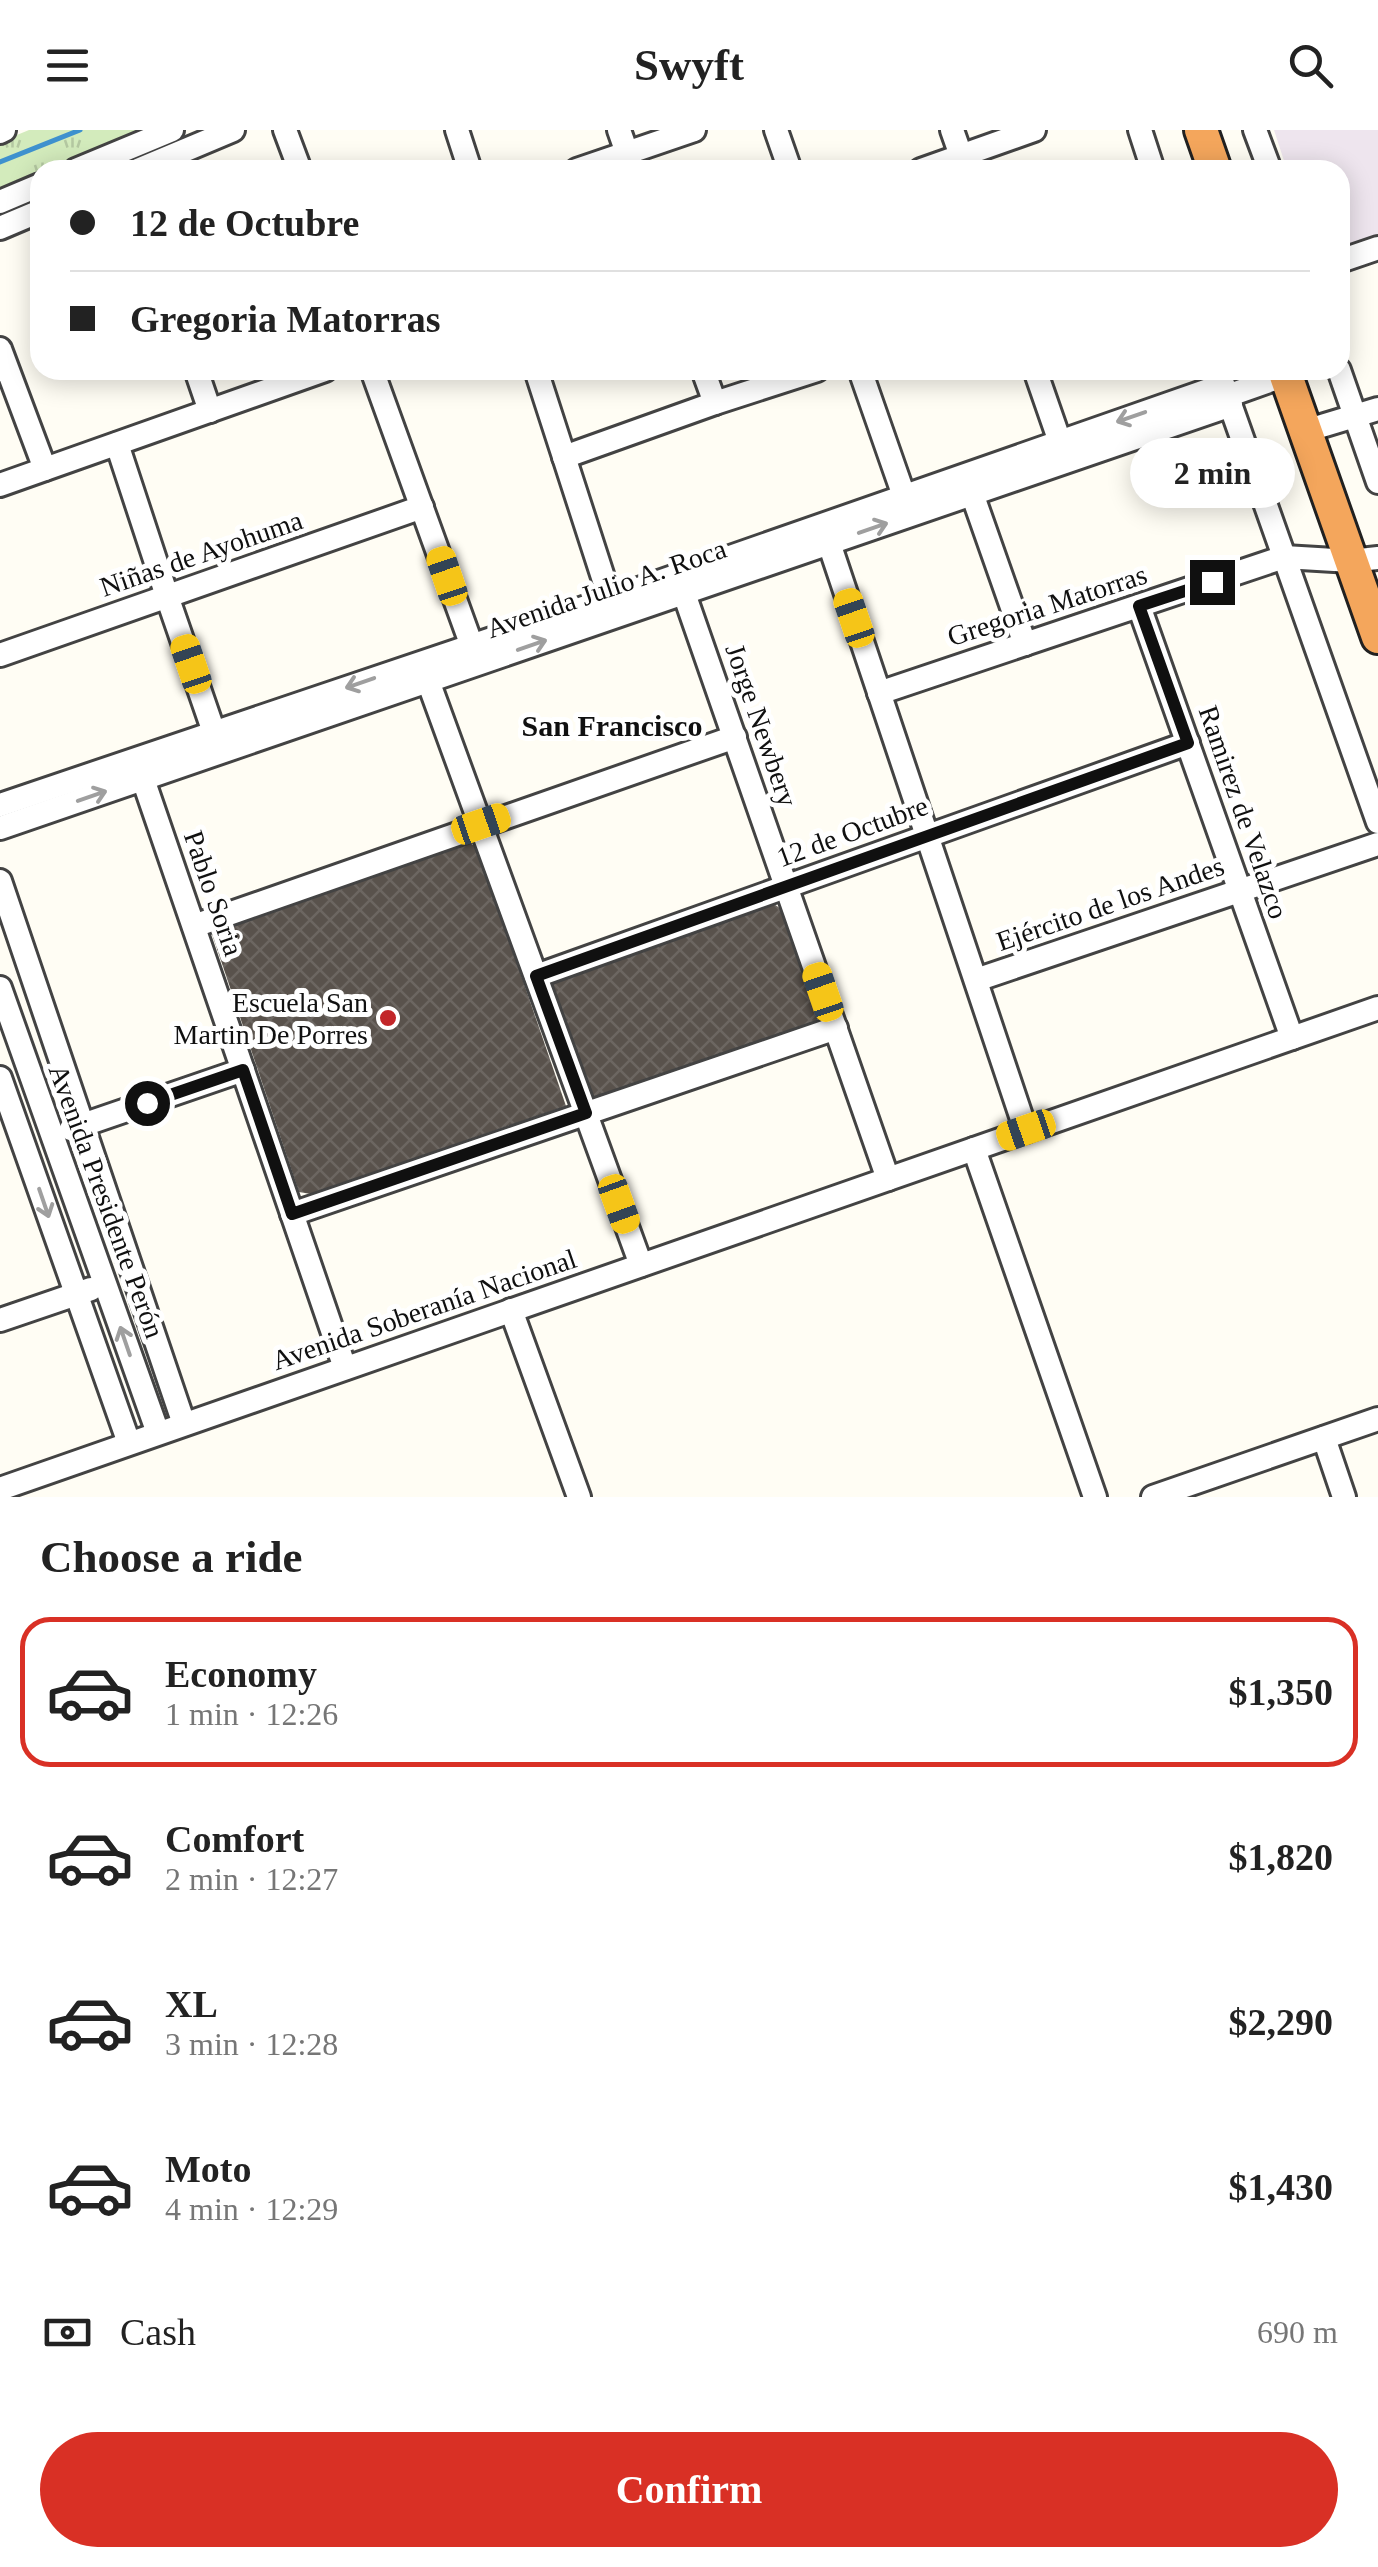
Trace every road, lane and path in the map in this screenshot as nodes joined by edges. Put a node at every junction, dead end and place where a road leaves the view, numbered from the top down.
1 (172, 130) edge
2 (232, 130) edge
3 (286, 130) edge
4 (457, 130) edge
5 (619, 130) edge
6 (694, 130) edge
7 (776, 130) edge
8 (952, 130) edge
9 (1034, 130) edge
10 (1140, 130) edge
11 (1201, 130) edge
12 (1255, 130) edge
13 (125, 160) edge
14 (162, 160) edge
15 (296, 160) edge
16 (467, 160) edge
17 (629, 160) edge
18 (634, 160) edge
19 (786, 160) edge
20 (963, 160) edge
21 (970, 160) edge
22 (1150, 160) edge
23 (1212, 160) edge
24 (1266, 160) edge
25 (30, 189) edge
26 (0, 202) edge
27 (30, 215) edge
28 (0, 228) edge
29 (1378, 248) edge
30 (1350, 258) edge
31 (0, 349) edge
32 (199, 380) edge
33 (297, 380) edge
34 (376, 380) edge
35 (539, 380) edge
36 (707, 380) edge
37 (787, 380) edge
38 (863, 380) edge
39 (1038, 380) edge
40 (1257, 380) edge
41 (1288, 380) edge
42 (1342, 380) edge
43 (1225, 389) edge
44 (715, 403) junction
45 (1378, 409) edge
46 (210, 411) junction
47 (1354, 417) junction
48 (1305, 431) junction
49 (1060, 442) junction
50 (118, 444) junction
51 (564, 457) junction
52 (45, 470) junction
53 (1378, 482) edge
54 (968, 485) junction
55 (0, 486) edge
56 (904, 496) junction
57 (422, 507) junction
58 (829, 543) junction
59 (1284, 557) junction
60 (1364, 560) edge
61 (681, 584) junction
62 (167, 596) junction
63 (610, 599) junction
64 (1139, 606) junction
65 (1378, 637) edge
66 (1025, 644) junction
67 (0, 655) edge
68 (475, 655) junction
69 (425, 672) junction
70 (879, 692) junction
71 (735, 737) junction
72 (218, 742) junction
73 (1188, 743) junction
74 (1370, 770) edge
75 (143, 778) junction
76 (0, 804) edge
77 (1378, 822) edge
78 (481, 824) junction
79 (0, 828) edge
80 (928, 836) junction
81 (1378, 844) edge
82 (0, 882) edge
83 (786, 886) junction
84 (1240, 891) junction
85 (194, 926) junction
86 (536, 976) junction
87 (976, 980) junction
88 (0, 989) edge
89 (1378, 1008) edge
90 (836, 1028) junction
91 (1292, 1038) junction
92 (243, 1070) junction
93 (0, 1078) edge
94 (586, 1113) junction
95 (82, 1125) junction
96 (1026, 1130) junction
97 (52, 1136) junction
98 (24, 1146) junction
99 (974, 1149) junction
100 (888, 1179) junction
101 (292, 1214) junction
102 (641, 1265) junction
103 (105, 1284) junction
104 (76, 1294) junction
105 (511, 1310) junction
106 (0, 1320) edge
107 (345, 1368) junction
108 (1378, 1419) edge
109 (184, 1424) junction
110 (158, 1433) junction
111 (1324, 1438) junction
112 (129, 1443) junction
113 (40, 1487) edge
114 (0, 1489) edge
115 (579, 1497) edge
116 (1095, 1497) edge
117 (1153, 1497) edge
118 (1344, 1497) edge

1 - 13 street
2 - 14 street
3 - 15 street
4 - 16 street
5 - 17 street
6 - 18 street
7 - 19 street
8 - 20 street
9 - 21 street
10 - 22 street
11 - 23 highway
12 - 24 street
25 - 26 street
27 - 28 street
29 - 30 street
31 - 52 street
32 - 46 street
33 - 46 street
34 - 57 street
35 - 51 street
36 - 44 street
37 - 44 street
38 - 56 street
39 - 49 street
40 - 43 street
41 - 48 highway
42 - 47 street
43 -> 49 street, Avenida Julio A. Roca
43 - 54 street, Avenida Julio A. Roca
43 - 59 street
44 - 51 street
45 - 47 street
46 - 50 street
47 - 48 street
47 - 53 street
48 - 60 highway
49 - 54 street, Avenida Julio A. Roca
50 - 52 street
50 - 62 street
51 - 63 street
52 - 55 street
54 - 56 street, Avenida Julio A. Roca
58 -> 54 street, Avenida Julio A. Roca
54 - 66 street
56 - 61 street, Avenida Julio A. Roca
57 - 62 street, Niñas de Ayohuma
57 - 68 street
58 - 61 street, Avenida Julio A. Roca
58 - 70 street
59 - 60 street, Gregoria Matorras
59 - 64 street, Gregoria Matorras
59 - 74 street
60 - 65 highway
61 - 63 street, Avenida Julio A. Roca
68 -> 61 street, Avenida Julio A. Roca
61 - 71 street, Jorge Newbery
62 - 67 street, Niñas de Ayohuma
62 - 72 street
63 - 68 street, Avenida Julio A. Roca
64 - 66 street, Gregoria Matorras
64 - 73 street, Ramirez de Velazco
66 - 70 street, Gregoria Matorras
68 - 69 street, Avenida Julio A. Roca
69 - 72 street, Avenida Julio A. Roca
69 - 78 street
70 - 80 street
71 - 78 street
71 - 83 street, Jorge Newbery
72 - 75 street, Avenida Julio A. Roca
72 - 76 street, Avenida Julio A. Roca
73 - 80 street, 12 de Octubre
73 - 84 street, Ramirez de Velazco
74 - 77 street
79 -> 75 street, Avenida Julio A. Roca
75 - 85 street, Pablo Soria
78 - 85 street
78 - 86 street
80 - 83 street, 12 de Octubre
80 - 87 street
81 - 84 street, Ejército de los Andes
82 - 95 street
83 - 86 street, 12 de Octubre
83 - 90 street, Jorge Newbery
84 - 87 street, Ejército de los Andes
84 - 91 street, Ramirez de Velazco
85 - 92 street, Pablo Soria
86 - 94 street
87 - 96 street
88 - 97 street, Avenida Presidente Perón
89 - 91 street, Avenida Soberanía Nacional
90 - 94 street
90 - 100 street, Jorge Newbery
91 - 96 street, Avenida Soberanía Nacional
92 - 95 street
92 - 101 street, Pablo Soria
93 - 98 street
94 - 101 street
94 - 102 street
95 - 97 street
95 - 109 street
96 - 99 street, Avenida Soberanía Nacional
97 - 98 street
97 - 103 street, Avenida Presidente Perón
98 -> 104 street
99 - 100 street, Avenida Soberanía Nacional
99 - 116 street
100 - 102 street, Avenida Soberanía Nacional
101 - 107 street, Pablo Soria
102 - 105 street, Avenida Soberanía Nacional
103 - 104 street
110 -> 103 street, Avenida Presidente Perón
104 - 106 street
104 - 112 street
105 - 107 street, Avenida Soberanía Nacional
105 - 115 street
107 - 109 street, Avenida Soberanía Nacional
108 - 111 street
109 - 110 street, Avenida Soberanía Nacional
110 - 112 street, Avenida Soberanía Nacional
111 - 117 street
111 - 118 street
112 - 113 street, Avenida Soberanía Nacional
113 - 114 street, Avenida Soberanía Nacional

